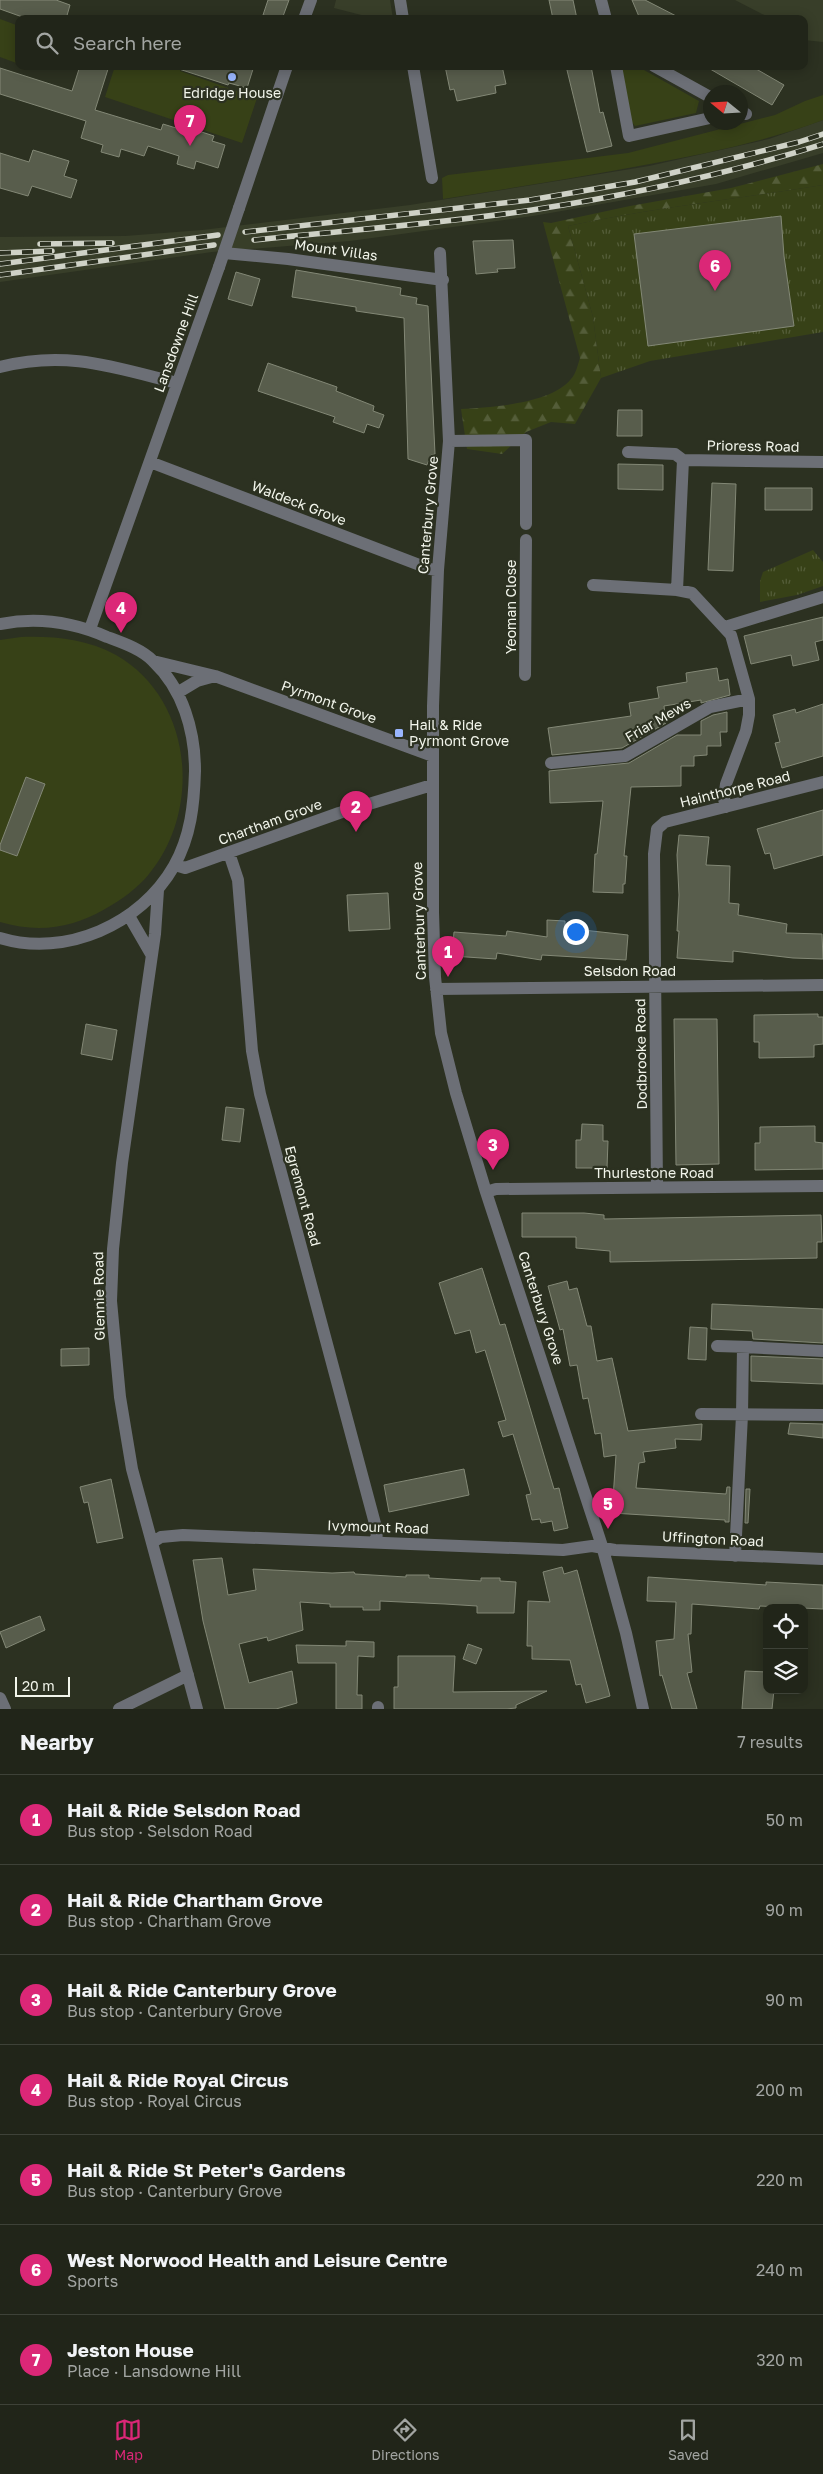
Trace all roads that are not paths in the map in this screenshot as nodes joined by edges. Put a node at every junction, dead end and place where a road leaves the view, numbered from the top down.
1 (311, 0) edge
2 (400, 0) edge
3 (601, 0) edge
4 (305, 15) edge
5 (403, 15) edge
6 (605, 15) edge
7 (286, 70) edge
8 (414, 70) edge
9 (617, 70) edge
10 (661, 70) edge
11 (703, 93) edge
12 (703, 120) edge
13 (432, 178) dead end
14 (224, 253) junction
15 (440, 253) dead end
16 (443, 280) junction
17 (0, 367) edge
18 (177, 383) junction
19 (449, 441) junction
20 (628, 452) dead end
21 (683, 460) junction
22 (150, 462) junction
23 (823, 462) edge
24 (526, 524) dead end
25 (526, 540) dead end
26 (438, 570) junction
27 (593, 585) dead end
28 (678, 590) junction
29 (823, 596) edge
30 (0, 624) edge
31 (725, 627) junction
32 (90, 629) junction
33 (153, 660) junction
34 (526, 675) dead end
35 (215, 676) junction
36 (177, 693) junction
37 (749, 699) junction
38 (433, 756) junction
39 (551, 763) dead end
40 (823, 782) edge
41 (432, 785) junction
42 (726, 807) junction
43 (657, 829) joint
44 (229, 853) junction
45 (175, 865) junction
46 (158, 890) junction
47 (129, 916) junction
48 (0, 938) edge
49 (151, 954) junction
50 (823, 985) edge
51 (656, 986) junction
52 (436, 989) junction
53 (823, 1186) edge
54 (657, 1188) junction
55 (486, 1192) junction
56 (717, 1346) dead end
57 (743, 1347) junction
58 (823, 1349) edge
59 (701, 1414) dead end
60 (742, 1415) junction
61 (823, 1415) edge
62 (153, 1542) junction
63 (376, 1542) junction
64 (602, 1546) junction
65 (734, 1556) junction
66 (823, 1559) edge
67 (188, 1675) junction
68 (0, 1698) edge
69 (5, 1709) edge
70 (119, 1709) edge
71 (197, 1709) edge
72 (643, 1709) edge

1 - 4 street
2 - 5 street
3 - 6 street
7 - 14 street, Lansdowne Hill, bridge
8 - 13 street
9 - 12 street
10 - 11 street
14 - 16 street, Mount Villas
14 - 18 street, Lansdowne Hill, bridge
15 - 16 street, Canterbury Grove
16 - 19 street, Canterbury Grove
17 - 18 street
18 - 22 street, Lansdowne Hill
19 - 24 street
19 - 26 street, Canterbury Grove
20 - 21 street, Prioress Road
21 - 23 street, Prioress Road
21 - 28 street
22 - 26 street, Waldeck Grove
22 - 32 street, Lansdowne Hill
25 - 34 street, Yeoman Close
26 - 38 street, Canterbury Grove
27 - 28 street
28 - 31 street
29 - 31 street
30 - 32 street
31 - 37 street
32 - 33 street
33 - 35 street, Pyrmont Grove
33 - 36 street
35 - 36 street
35 - 38 street, Pyrmont Grove
36 - 45 street
37 - 39 street, Friar Mews
37 - 42 street
38 - 41 street, Canterbury Grove
40 - 42 street, Hainthorpe Road
41 - 44 street, Chartham Grove
41 - 52 street, Canterbury Grove
42 - 43 street, Hainthorpe Road
43 - 51 street, Dodbrooke Road
44 - 45 street, Chartham Grove
44 - 63 street, Egremont Road
45 - 46 street
46 - 47 street
46 - 49 street, Glennie Road
47 - 48 street
47 - 49 street
49 - 62 street, Glennie Road
50 - 51 street, Selsdon Road
51 - 52 street, Selsdon Road
51 - 54 street, Dodbrooke Road
52 - 55 street, Canterbury Grove
53 - 54 street, Thurlestone Road
54 - 55 street, Thurlestone Road
55 - 64 street, Canterbury Grove
56 - 57 street
57 - 58 street
57 - 60 street
59 - 60 street
60 - 61 street
60 - 65 street
62 - 63 street, Ivymount Road
62 - 67 street, Glennie Road
63 - 64 street, Ivymount Road
64 - 65 street, Uffington Road
64 - 72 street, Canterbury Grove
65 - 66 street, Uffington Road
67 - 70 street
67 - 71 street, Glennie Road
68 - 69 street

